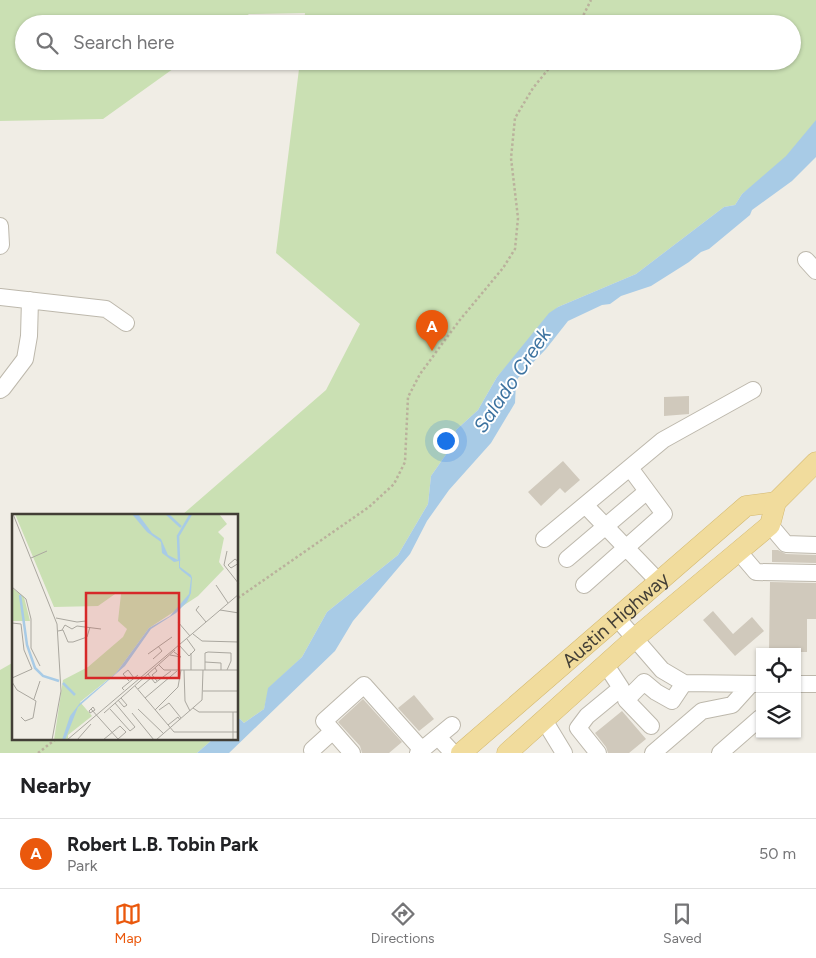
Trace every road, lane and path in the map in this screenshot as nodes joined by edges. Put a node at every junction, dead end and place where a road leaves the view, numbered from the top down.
1 (591, 0) edge
2 (584, 15) edge
3 (548, 70) edge
4 (0, 226) edge
5 (0, 246) edge
6 (0, 297) edge
7 (30, 300) junction
8 (126, 323) dead end
9 (0, 390) edge
10 (754, 390) dead end
11 (816, 464) edge
12 (630, 468) junction
13 (646, 492) junction
14 (776, 502) junction
15 (585, 505) junction
16 (770, 525) junction
17 (605, 526) junction
18 (544, 539) dead end
19 (816, 545) edge
20 (626, 548) junction
21 (738, 552) junction
22 (567, 559) dead end
23 (816, 574) edge
24 (659, 582) junction
25 (584, 585) dead end
26 (239, 597) edge
27 (617, 618) junction
28 (635, 638) junction
29 (606, 665) junction
30 (684, 683) junction
31 (755, 684) edge
32 (801, 684) edge
33 (816, 684) edge
34 (571, 695) junction
35 (732, 705) junction
36 (587, 716) junction
37 (544, 720) junction
38 (756, 721) edge
39 (452, 725) dead end
40 (651, 726) dead end
41 (333, 731) junction
42 (438, 737) junction
43 (55, 740) edge
44 (312, 750) dead end
45 (420, 752) edge
46 (38, 753) edge
47 (352, 753) edge
48 (453, 753) edge
49 (461, 753) edge
50 (507, 753) edge
51 (564, 753) edge
52 (598, 753) edge
53 (653, 753) edge
54 (720, 753) edge

1 - 2 path
3 - 26 path
4 - 5 street
6 - 7 street
7 - 8 street
7 - 9 street
10 - 12 street
11 - 14 main road
12 - 13 street
12 - 15 street
13 - 17 street
13 - 20 street
14 - 16 main road
14 - 24 main road, Austin Highway
15 - 17 street
15 - 18 street
16 - 19 street
16 - 21 main road, Austin Highway
17 - 20 street
17 - 22 street
20 - 24 street
20 - 25 street
21 - 23 street
21 - 28 main road, Austin Highway
24 - 27 main road, Austin Highway
27 - 28 street
27 - 49 main road, Austin Highway
28 - 29 main road, Austin Highway
28 - 30 street
29 - 34 main road, Austin Highway
29 - 36 street
30 - 31 street
30 - 40 street
31 - 35 street
32 - 33 street
34 - 36 street
34 - 37 main road, Austin Highway
35 - 38 street
35 - 53 street
36 - 52 street
37 - 50 main road, Austin Highway
37 - 51 street
38 - 54 street
39 - 42 street
41 - 44 street
41 - 45 street
41 - 47 street
42 - 45 street
42 - 48 street
43 - 46 path

